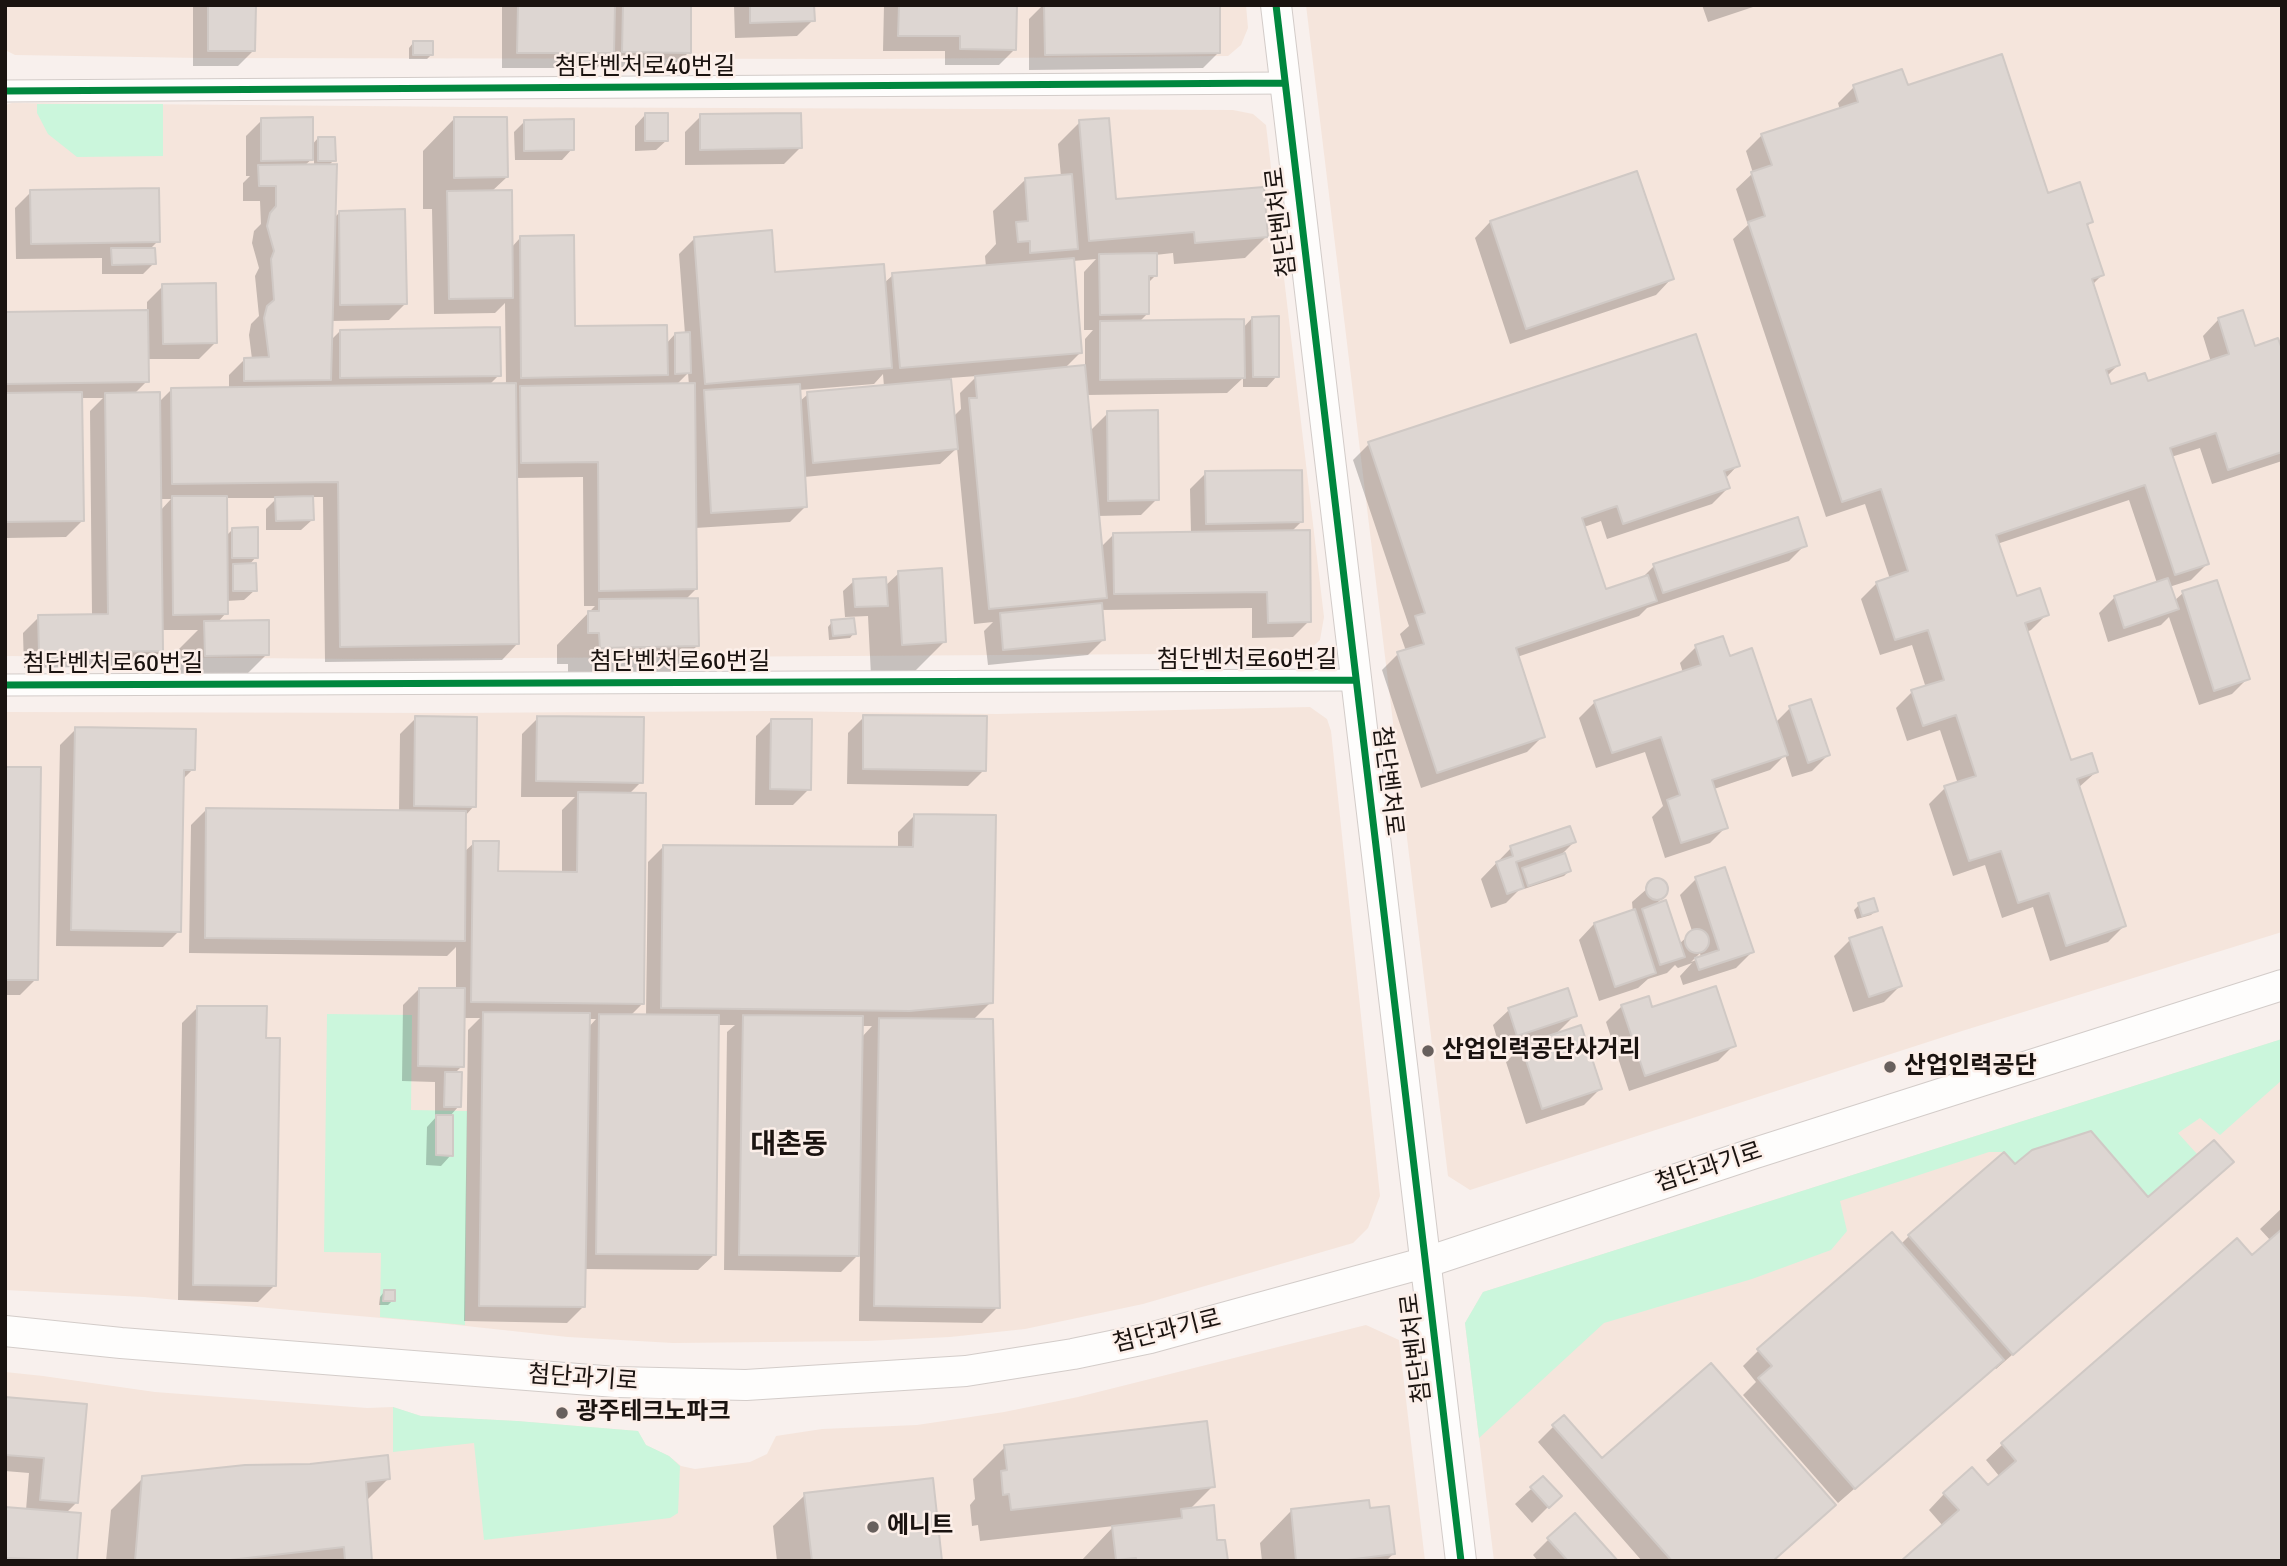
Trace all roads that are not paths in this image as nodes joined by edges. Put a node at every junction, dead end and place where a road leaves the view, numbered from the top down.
1 (1276, 5) edge
2 (1285, 83) junction
3 (5, 91) edge
4 (1355, 680) junction
5 (5, 685) edge
6 (2282, 985) edge
7 (1427, 1262) junction
8 (5, 1332) edge
9 (1461, 1561) edge

1 - 2 main road, 첨단벤처로
2 - 3 street, 첨단벤처로40번길
2 - 4 main road, 첨단벤처로
4 - 5 street, 첨단벤처로60번길
4 - 7 main road, 첨단벤처로
6 - 7 main road, 첨단과기로
7 - 8 main road, 첨단과기로
7 - 9 main road, 첨단벤처로

